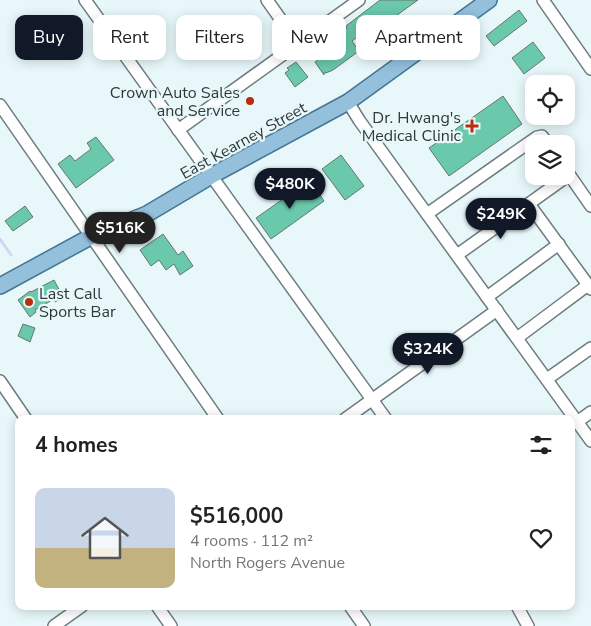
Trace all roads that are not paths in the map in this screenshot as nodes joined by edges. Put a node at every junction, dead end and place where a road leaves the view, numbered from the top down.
1 (85, 0) edge
2 (267, 0) edge
3 (359, 0) edge
4 (489, 0) edge
5 (543, 0) edge
6 (278, 15) edge
7 (338, 15) edge
8 (276, 60) edge
9 (591, 68) edge
10 (348, 102) junction
11 (0, 105) edge
12 (178, 130) junction
13 (525, 145) edge
14 (211, 176) junction
15 (575, 182) edge
16 (553, 185) edge
17 (530, 204) junction
18 (591, 206) edge
19 (427, 214) junction
20 (92, 236) junction
21 (559, 244) junction
22 (457, 255) junction
23 (0, 286) edge
24 (590, 287) edge
25 (487, 297) junction
26 (497, 310) junction
27 (517, 338) junction
28 (591, 348) edge
29 (546, 379) junction
30 (0, 381) edge
31 (372, 399) junction
32 (591, 412) edge
33 (23, 415) edge
34 (215, 415) edge
35 (350, 415) edge
36 (383, 415) edge
37 (572, 415) edge
38 (575, 419) edge
39 (577, 422) junction
40 (591, 441) edge
41 (76, 610) edge
42 (160, 610) edge
43 (353, 610) edge
44 (519, 610) edge
45 (54, 626) edge
46 (171, 626) edge
47 (364, 626) edge
48 (528, 626) edge

1 - 12 street
2 - 6 street
3 - 7 street
4 - 10 main road, East Kearney Street
5 - 9 street
8 - 12 street
10 - 14 main road, East Kearney Street
10 - 19 street
11 - 20 street
12 - 14 street
13 - 19 street
14 - 20 main road, East Kearney Street
14 - 31 street
15 - 18 street
16 - 17 street
17 - 21 street
17 - 22 street
19 - 22 street
20 - 23 main road, East Kearney Street
20 - 34 street
21 - 24 street
21 - 25 street
22 - 25 street
24 - 27 street
25 - 26 street
26 - 27 street
26 - 31 street
27 - 29 street
28 - 29 street
29 - 37 street
30 - 33 street
31 - 35 street
31 - 36 street
32 - 39 street
38 - 39 street
39 - 40 street
41 - 45 street
42 - 46 street
43 - 47 street
44 - 48 street

